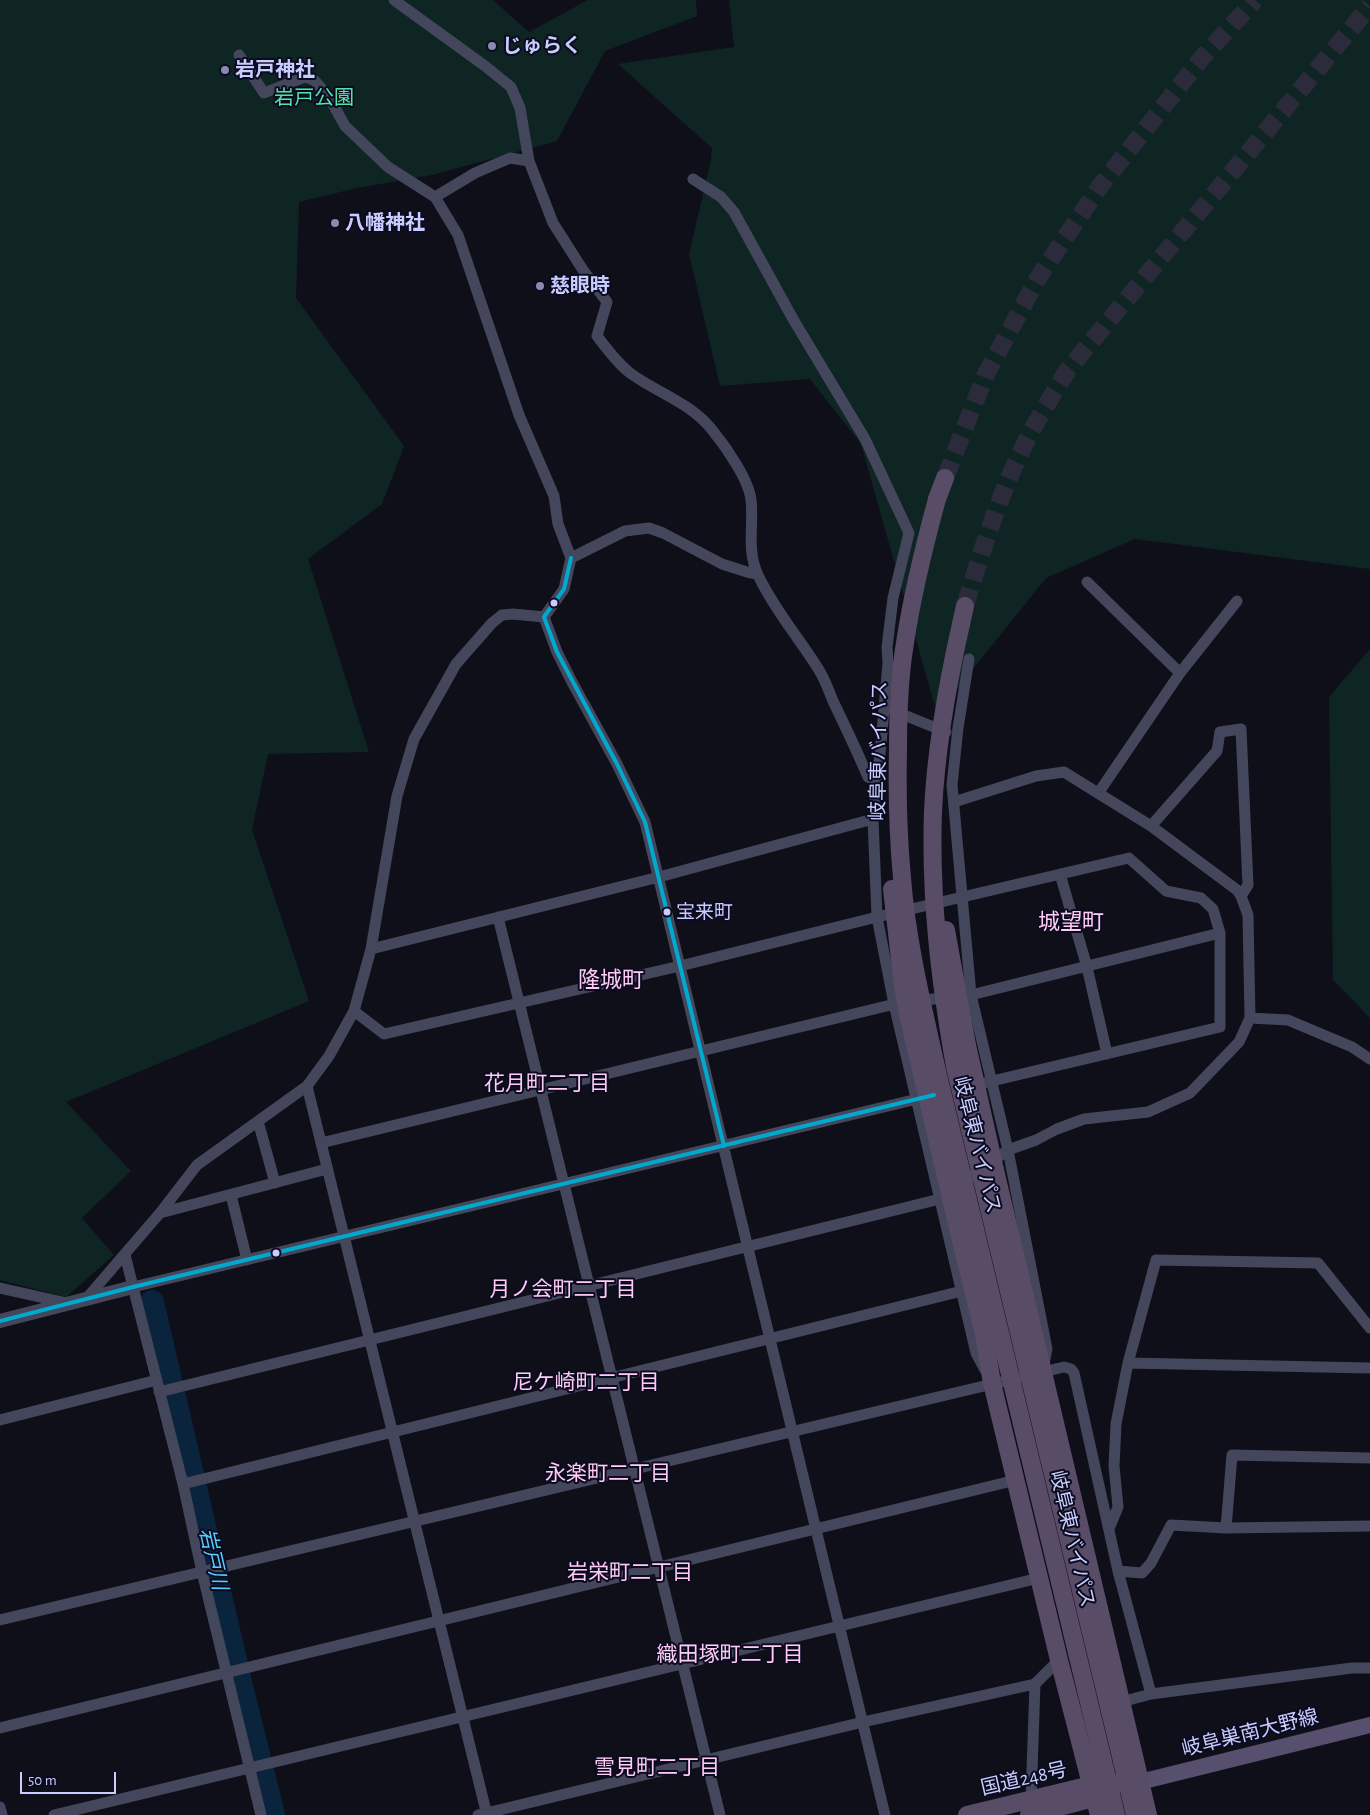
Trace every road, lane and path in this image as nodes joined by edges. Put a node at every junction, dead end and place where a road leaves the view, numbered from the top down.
1 (394, 0) edge
2 (239, 55) dead end
3 (529, 161) junction
4 (693, 179) dead end
5 (434, 197) junction
6 (945, 478) tunnel mouth
7 (571, 558) junction
8 (757, 574) junction
9 (1087, 582) dead end
10 (1237, 601) dead end
11 (965, 606) tunnel mouth
12 (544, 617) junction
13 (969, 659) dead end
14 (1180, 672) junction
15 (884, 706) junction
16 (957, 736) junction
17 (877, 781) junction
18 (1099, 792) junction
19 (954, 802) junction
20 (897, 804) junction
21 (873, 818) junction
22 (1152, 826) junction
23 (932, 852) junction
24 (1060, 874) junction
25 (659, 877) junction
26 (963, 896) junction
27 (1241, 896) junction
28 (498, 917) junction
29 (877, 917) junction
30 (1220, 933) junction
31 (371, 949) junction
32 (680, 966) junction
33 (1087, 967) junction
34 (971, 995) junction
35 (519, 1003) junction
36 (894, 1004) junction
37 (354, 1011) junction
38 (1250, 1018) junction
39 (701, 1050) junction
40 (1107, 1054) junction
41 (1370, 1059) edge
42 (992, 1081) junction
43 (307, 1086) junction
44 (540, 1090) junction
45 (916, 1099) junction
46 (258, 1121) junction
47 (321, 1143) junction
48 (724, 1146) junction
49 (1008, 1150) junction
50 (327, 1169) junction
51 (275, 1183) junction
52 (564, 1184) junction
53 (231, 1195) junction
54 (946, 1201) junction
55 (160, 1213) junction
56 (344, 1236) junction
57 (748, 1246) junction
58 (125, 1255) junction
59 (247, 1260) junction
60 (589, 1286) junction
61 (133, 1287) junction
62 (0, 1288) edge
63 (962, 1291) junction
64 (86, 1299) junction
65 (69, 1304) junction
66 (0, 1321) edge
67 (1370, 1328) edge
68 (771, 1338) junction
69 (370, 1340) junction
70 (1128, 1363) junction
71 (1370, 1368) edge
72 (1043, 1371) junction
73 (612, 1378) junction
74 (992, 1383) junction
75 (158, 1388) junction
76 (0, 1420) edge
77 (793, 1431) junction
78 (393, 1432) junction
79 (1370, 1458) edge
80 (634, 1468) junction
81 (1016, 1480) junction
82 (184, 1484) junction
83 (414, 1521) junction
84 (1370, 1526) edge
85 (1226, 1528) junction
86 (816, 1529) junction
87 (1109, 1529) junction
88 (658, 1567) junction
89 (1118, 1571) junction
90 (203, 1572) junction
91 (1039, 1578) junction
92 (0, 1620) edge
93 (439, 1621) junction
94 (840, 1626) junction
95 (1059, 1660) junction
96 (682, 1664) junction
97 (1370, 1668) edge
98 (228, 1672) junction
99 (1035, 1684) junction
100 (1151, 1694) junction
101 (1120, 1702) junction
102 (463, 1716) junction
103 (863, 1722) junction
104 (1370, 1725) edge
105 (0, 1728) edge
106 (706, 1760) junction
107 (250, 1768) junction
108 (1140, 1782) junction
109 (1095, 1800) edge
110 (0, 1807) edge
111 (1030, 1807) edge
112 (484, 1814) edge
113 (2, 1815) edge
114 (54, 1815) edge
115 (261, 1815) edge
116 (720, 1815) edge
117 (885, 1815) edge
118 (967, 1815) edge
119 (1116, 1815) edge
120 (1135, 1815) edge
121 (1148, 1815) edge

1 - 3 street
2 - 5 street
3 - 5 street
3 - 8 street
4 - 15 street
5 - 7 street
6 - 20 highway, 岐阜東バイパス, bridge
7 - 8 street
7 - 12 street
8 - 17 street
9 - 14 street
10 - 14 street
11 - 23 highway, 岐阜東バイパス, bridge
12 - 25 street
12 - 31 street
13 - 16 street
14 - 18 street
15 - 16 street
15 - 17 street
16 - 19 street
17 - 21 street
18 - 19 street
18 - 22 street
19 - 26 street
20 - 54 highway, bridge
20 - 119 highway, 岐阜東バイパス, bridge
21 - 25 street
21 - 29 street
22 - 27 street
22 - 27 street
23 - 72 highway, bridge
23 - 120 highway, 岐阜東バイパス, bridge
24 - 26 street
24 - 30 street
24 - 33 street
25 - 28 street
25 - 32 street
26 - 29 street
26 - 34 street
27 - 38 street
28 - 31 street
28 - 35 street
29 - 32 street
29 - 36 street
30 - 33 street
30 - 40 street
31 - 37 street
32 - 35 street
32 - 39 street
33 - 34 street
33 - 40 street
34 - 36 street
34 - 42 street
35 - 37 street
35 - 44 street
36 - 39 street
36 - 45 street
37 - 43 street
38 - 41 street
38 - 49 street
39 - 44 street
39 - 48 street
40 - 42 street
42 - 45 street
42 - 49 street
43 - 46 street
43 - 47 street
44 - 47 street
44 - 52 street
45 - 48 street
45 - 54 street
46 - 51 street
46 - 55 street
47 - 50 street
48 - 52 street
48 - 57 street
49 - 54 street
49 - 72 street
50 - 51 street
50 - 56 street
51 - 53 street
52 - 56 street
52 - 60 street
53 - 55 street
53 - 59 street
54 - 57 street
54 - 63 street
54 - 74 highway
55 - 58 street
56 - 59 street
56 - 69 street
57 - 60 street
57 - 68 street
58 - 61 street
58 - 64 street
59 - 61 street
60 - 69 street
60 - 73 street
61 - 64 street
61 - 75 street
62 - 65 street
63 - 68 street
63 - 74 street
64 - 65 street
65 - 66 street
67 - 70 street
68 - 73 street
68 - 77 street
69 - 75 street
69 - 78 street
70 - 71 street
70 - 87 street
72 - 74 street
72 - 87 street
72 - 101 highway
73 - 78 street
73 - 80 street
74 - 77 street
74 - 81 highway
75 - 76 street
75 - 82 street
77 - 80 street
77 - 86 street
78 - 82 street
78 - 83 street
79 - 85 street
80 - 83 street
80 - 88 street
81 - 86 street
81 - 91 highway
82 - 90 street
83 - 90 street
83 - 93 street
84 - 85 street
85 - 89 street
86 - 88 street
86 - 94 street
87 - 89 street
88 - 93 street
88 - 96 street
89 - 100 street
90 - 92 street
90 - 98 street
91 - 94 street
91 - 95 highway
93 - 98 street
93 - 102 street
94 - 96 street
94 - 103 street
95 - 99 street
95 - 109 highway
96 - 102 street
96 - 106 street
97 - 100 street
98 - 105 street
98 - 107 street
99 - 103 street
99 - 111 street
100 - 101 street
101 - 108 highway
102 - 107 street
102 - 112 street
103 - 106 street
103 - 117 street
104 - 108 main road, 岐阜巣南大野線
106 - 112 street
106 - 116 street
107 - 114 street
107 - 115 street
108 - 109 highway, 国道248号
108 - 121 highway
109 - 111 highway, 国道248号
110 - 113 street
111 - 118 highway, 国道248号

